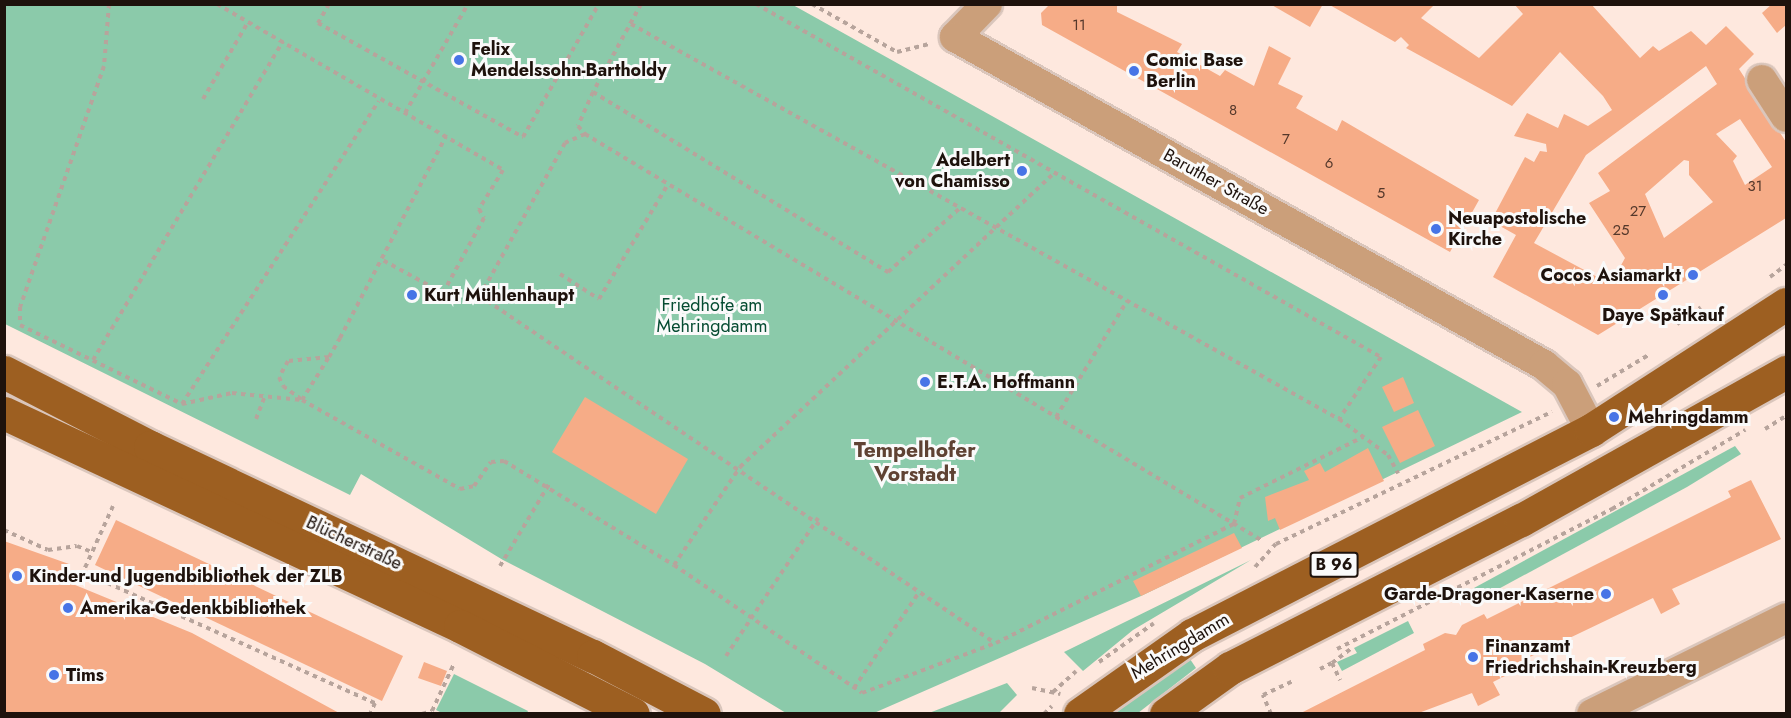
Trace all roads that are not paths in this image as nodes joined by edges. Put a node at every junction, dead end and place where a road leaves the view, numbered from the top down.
1 (987, 4) edge
2 (1762, 80) dead end
3 (1786, 117) edge
4 (1786, 304) edge
5 (4, 372) edge
6 (1786, 372) edge
7 (4, 413) edge
8 (1591, 430) junction
9 (1786, 618) edge
10 (633, 714) edge
11 (704, 714) edge
12 (1080, 714) edge
13 (1166, 714) edge
14 (1592, 714) edge

1 - 8 street, Baruther Straße
2 - 3 street
4 - 8 main road, Mehringdamm / B 96
5 - 11 main road, Blücherstraße
6 - 13 main road, B 96
7 - 10 main road, Blücherstraße
8 - 12 main road, Mehringdamm / B 96
9 - 14 street

